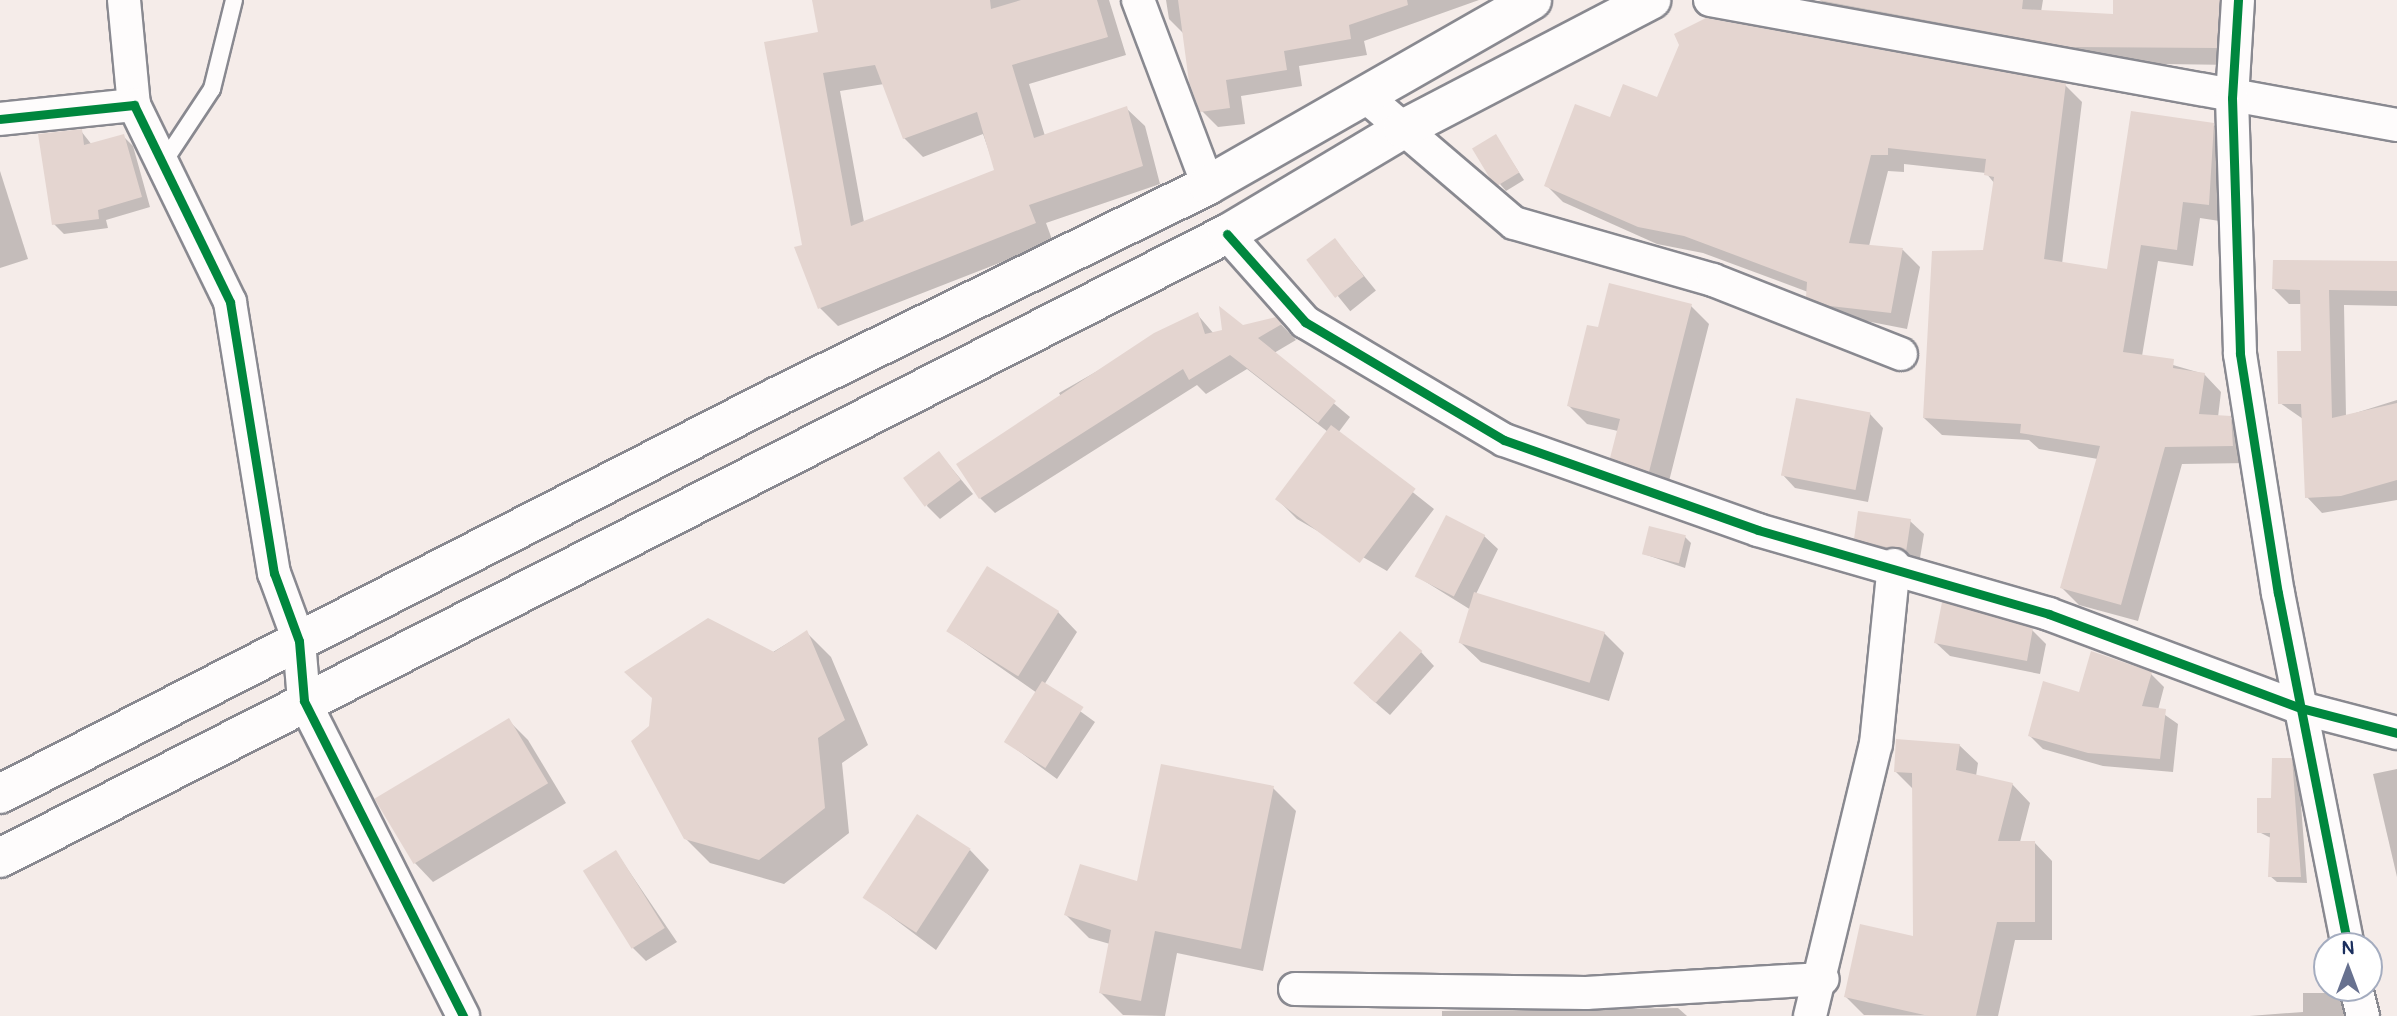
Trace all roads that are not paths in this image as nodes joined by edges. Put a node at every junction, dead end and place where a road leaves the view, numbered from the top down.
1 (124, 0) edge
2 (234, 0) edge
3 (1138, 0) edge
4 (1532, 0) edge
5 (1651, 0) edge
6 (1710, 0) edge
7 (2238, 0) edge
8 (1364, 95) junction
9 (2232, 98) junction
10 (134, 105) junction
11 (0, 119) edge
12 (2397, 125) edge
13 (1403, 129) junction
14 (163, 163) junction
15 (1208, 185) junction
16 (1227, 234) junction
17 (1901, 354) dead end
18 (1894, 565) junction
19 (299, 641) junction
20 (304, 701) junction
21 (2301, 708) junction
22 (2397, 733) edge
23 (0, 794) edge
24 (0, 858) edge
25 (2345, 932) edge
26 (1823, 979) junction
27 (1295, 989) dead end
28 (463, 1016) edge
29 (1810, 1016) edge

1 - 10 street
2 - 14 lane
3 - 15 street
4 - 8 main road
5 - 13 main road
6 - 9 street
7 - 9 street
8 - 13 street
8 - 15 main road
9 - 12 street
9 - 21 street
10 - 11 street
10 - 14 street
13 - 16 main road
13 - 17 street
14 - 19 street
15 - 19 main road
16 - 18 street
16 - 20 main road
18 - 21 street
18 - 26 street
19 - 20 street
19 - 23 main road
20 - 24 main road
20 - 28 street
21 - 22 street
21 - 25 street
26 - 27 street
26 - 29 street

